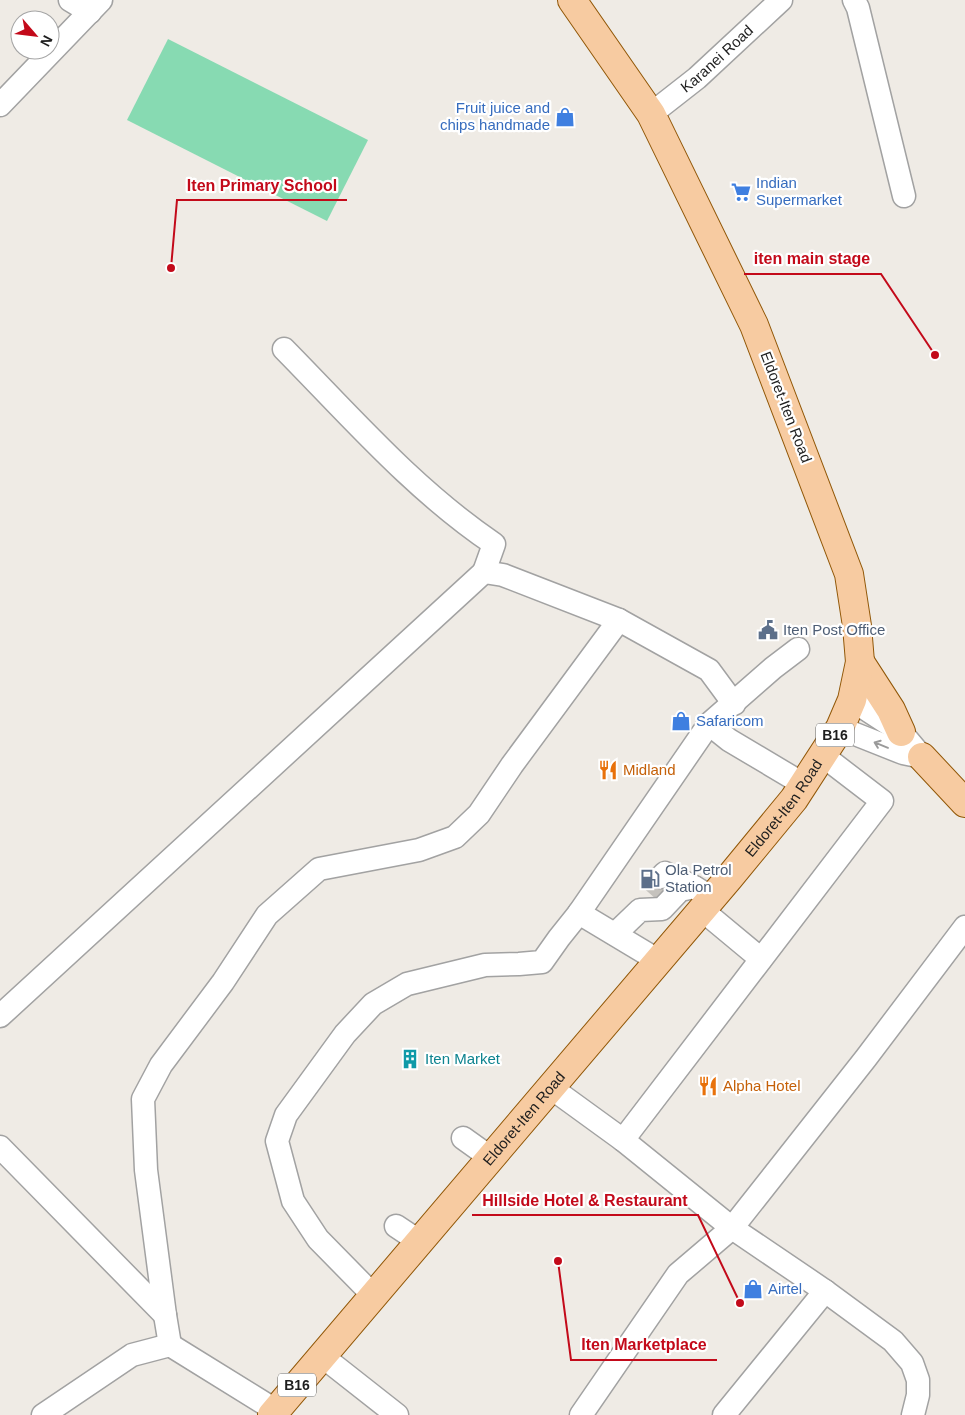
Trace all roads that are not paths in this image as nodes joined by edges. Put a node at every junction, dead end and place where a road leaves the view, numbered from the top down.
1 (70, 0) edge
2 (572, 0) edge
3 (781, 0) edge
4 (854, 0) edge
5 (96, 6) edge
6 (0, 105) edge
7 (650, 114) junction
8 (904, 196) dead end
9 (284, 349) dead end
10 (484, 572) junction
11 (619, 620) junction
12 (798, 649) dead end
13 (860, 662) junction
14 (852, 700) junction
15 (734, 704) junction
16 (709, 724) junction
17 (840, 728) junction
18 (901, 732) junction
19 (822, 755) junction
20 (922, 757) junction
21 (803, 784) junction
22 (965, 802) edge
23 (650, 893) junction
24 (703, 899) junction
25 (579, 913) junction
26 (965, 927) edge
27 (615, 934) junction
28 (761, 959) junction
29 (659, 961) junction
30 (0, 1016) edge
31 (550, 1087) junction
32 (463, 1138) dead end
33 (623, 1140) junction
34 (0, 1147) edge
35 (491, 1158) junction
36 (396, 1226) dead end
37 (732, 1228) junction
38 (420, 1242) junction
39 (825, 1291) junction
40 (374, 1296) junction
41 (165, 1315) junction
42 (170, 1345) junction
43 (322, 1356) junction
44 (274, 1413) edge
45 (43, 1415) edge
46 (396, 1415) edge
47 (581, 1415) edge
48 (724, 1415) edge
49 (913, 1415) edge

1 - 5 street
2 - 7 main road, Eldoret-Iten Road / B16
3 - 7 street, Karanei Road
4 - 8 street
5 - 6 street
7 - 13 main road, Eldoret-Iten Road / B16
9 - 10 street
10 - 11 street
10 - 30 street
11 - 15 street
11 - 41 street
12 - 15 street
13 - 14 main road, Eldoret-Iten Road / B16
13 - 18 main road
14 - 17 main road, Eldoret-Iten Road / B16
14 - 18 street
15 - 16 street
16 - 21 street
16 - 25 street
17 - 19 main road, Eldoret-Iten Road / B16
20 -> 17 street
18 - 20 street
19 - 21 main road, Eldoret-Iten Road / B16
19 - 28 street
20 - 22 main road
21 - 24 main road, Eldoret-Iten Road / B16
23 - 24 street
23 - 24 street
23 - 27 street
24 - 28 street
24 - 29 main road, Eldoret-Iten Road / B16
25 - 27 street
25 - 40 street
26 - 37 street
27 - 29 street
28 - 33 street
29 - 31 main road, Eldoret-Iten Road / B16
31 - 33 street
31 - 35 main road, Eldoret-Iten Road / B16
32 - 35 street
33 - 37 street
34 - 41 street
35 - 38 main road, Eldoret-Iten Road / B16
36 - 38 street
37 - 39 street
37 - 47 street
38 - 40 main road, Eldoret-Iten Road / B16
39 - 48 street
39 - 49 street
40 - 43 main road, Eldoret-Iten Road / B16
41 - 42 street
42 - 44 street
42 - 45 street
43 - 44 main road, B16
43 - 46 street

